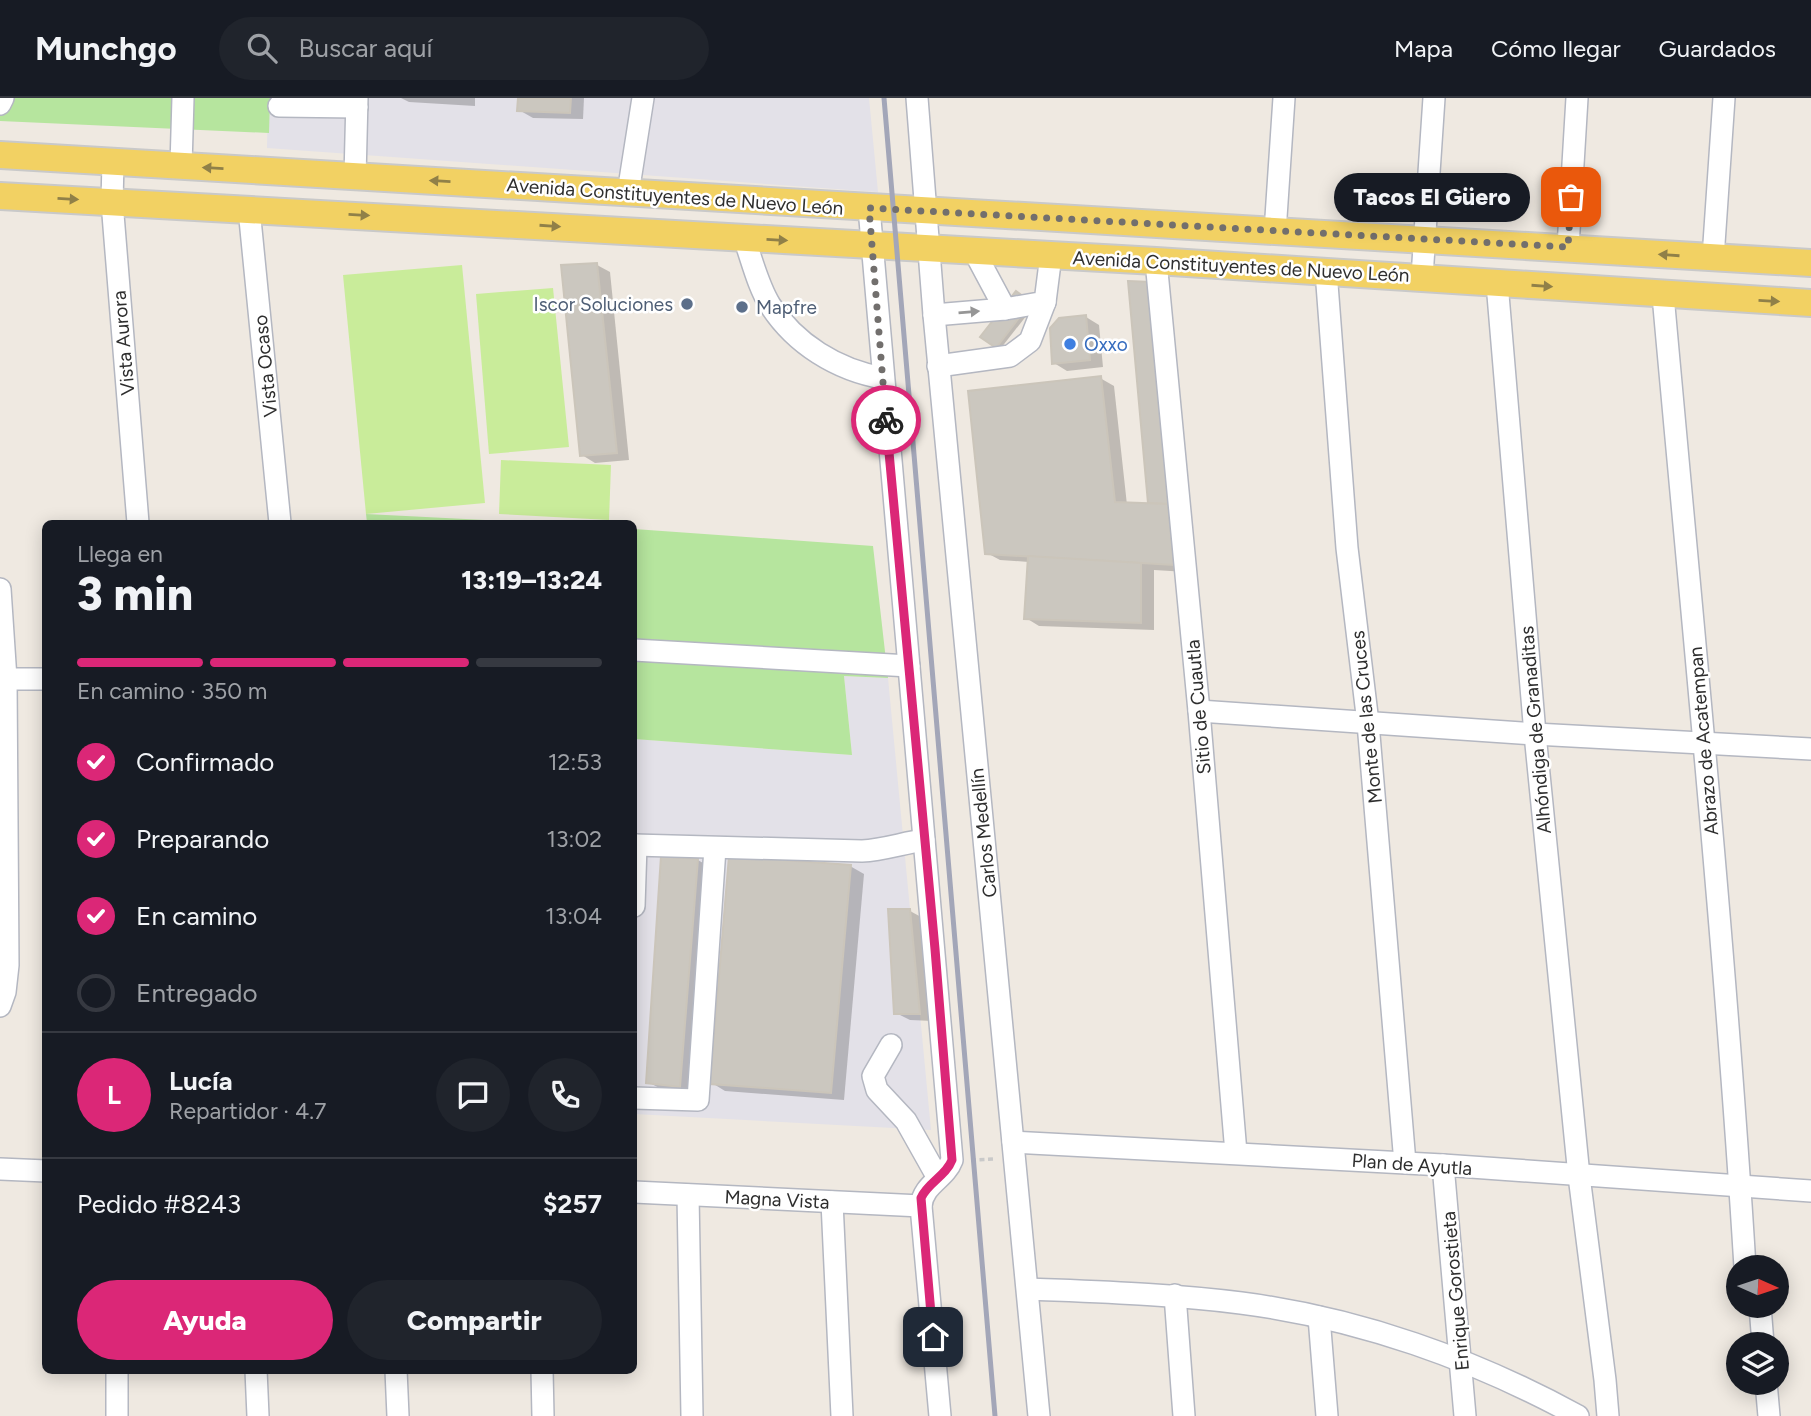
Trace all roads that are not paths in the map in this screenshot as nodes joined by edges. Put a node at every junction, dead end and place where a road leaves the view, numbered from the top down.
1 (3, 98) edge
2 (183, 98) edge
3 (643, 98) edge
4 (917, 98) edge
5 (1284, 98) edge
6 (1434, 98) edge
7 (1577, 98) edge
8 (1724, 98) edge
9 (357, 102) edge
10 (0, 104) edge
11 (279, 106) dead end
12 (0, 155) edge
13 (113, 162) junction
14 (181, 166) junction
15 (355, 177) junction
16 (484, 184) junction
17 (628, 193) junction
18 (0, 196) edge
19 (112, 202) junction
20 (869, 208) junction
21 (249, 209) junction
22 (925, 209) junction
23 (481, 222) junction
24 (1275, 232) junction
25 (744, 238) junction
26 (1424, 240) junction
27 (871, 246) junction
28 (1568, 247) junction
29 (928, 249) junction
30 (974, 251) junction
31 (1051, 256) junction
32 (1713, 258) junction
33 (1156, 261) junction
34 (1811, 263) edge
35 (1326, 271) junction
36 (1422, 276) junction
37 (1497, 283) junction
38 (1663, 295) junction
39 (1045, 302) junction
40 (1811, 303) edge
41 (1005, 309) junction
42 (934, 315) junction
43 (939, 366) junction
44 (883, 378) junction
45 (138, 520) edge
46 (280, 520) edge
47 (0, 589) edge
48 (637, 650) edge
49 (909, 666) junction
50 (3, 679) edge
51 (42, 679) edge
52 (1199, 711) junction
53 (1368, 723) junction
54 (1535, 734) junction
55 (1704, 744) junction
56 (1811, 749) edge
57 (924, 840) junction
58 (637, 845) edge
59 (715, 848) junction
60 (0, 1006) edge
61 (891, 1045) dead end
62 (637, 1098) edge
63 (1014, 1150) junction
64 (1236, 1153) junction
65 (1405, 1163) junction
66 (1443, 1165) junction
67 (0, 1169) edge
68 (42, 1171) edge
69 (1579, 1176) junction
70 (938, 1178) junction
71 (1746, 1187) junction
72 (1811, 1191) edge
73 (637, 1192) edge
74 (688, 1195) junction
75 (832, 1202) junction
76 (920, 1206) junction
77 (1745, 1255) edge
78 (1755, 1255) edge
79 (1028, 1289) junction
80 (1175, 1296) junction
81 (1319, 1317) junction
82 (1462, 1360) junction
83 (117, 1374) edge
84 (256, 1374) edge
85 (396, 1374) edge
86 (542, 1374) edge
87 (1753, 1395) edge
88 (1767, 1395) edge
89 (117, 1416) edge
90 (258, 1416) edge
91 (398, 1416) edge
92 (543, 1416) edge
93 (692, 1416) edge
94 (842, 1416) edge
95 (940, 1416) edge
96 (1039, 1416) edge
97 (1184, 1416) edge
98 (1326, 1416) edge
99 (1465, 1416) edge
100 (1578, 1416) edge
101 (1608, 1416) edge
102 (1754, 1416) edge
103 (1769, 1416) edge

1 - 10 street
2 - 14 street
3 - 17 street
4 - 22 street, Carlos Medellín
5 - 24 street
6 - 26 street
7 - 28 street
8 - 32 street
9 - 11 street
9 - 15 street
12 - 13 main road, Avenida Constituyentes de Nuevo León
13 - 14 main road, Avenida Constituyentes de Nuevo León
13 - 19 street, Vista Aurora
15 -> 14 main road, Avenida Constituyentes de Nuevo León
16 -> 15 main road, Avenida Constituyentes de Nuevo León
16 - 17 main road, Avenida Constituyentes de Nuevo León
16 - 23 main road
17 - 20 main road, Avenida Constituyentes de Nuevo León
18 -> 19 main road, Avenida Constituyentes de Nuevo León
19 - 21 main road, Avenida Constituyentes de Nuevo León
19 - 45 street, Vista Aurora
20 - 22 main road, Avenida Constituyentes de Nuevo León
20 - 27 street
21 -> 23 main road, Avenida Constituyentes de Nuevo León
21 - 46 street, Vista Ocaso
22 - 24 main road, Avenida Constituyentes de Nuevo León
22 - 29 street, Carlos Medellín
23 -> 25 main road, Avenida Constituyentes de Nuevo León
24 - 26 main road, Avenida Constituyentes de Nuevo León
25 -> 27 main road, Avenida Constituyentes de Nuevo León
25 - 44 street
26 - 28 main road, Avenida Constituyentes de Nuevo León
26 - 36 street
27 - 29 main road, Avenida Constituyentes de Nuevo León
27 - 44 street
32 -> 28 main road, Avenida Constituyentes de Nuevo León
29 - 30 main road, Avenida Constituyentes de Nuevo León
29 - 42 street, Carlos Medellín
30 - 31 main road, Avenida Constituyentes de Nuevo León
30 - 41 street
31 - 33 main road, Avenida Constituyentes de Nuevo León
31 - 39 street
32 - 34 main road, Avenida Constituyentes de Nuevo León
33 - 35 main road, Avenida Constituyentes de Nuevo León
33 - 52 street, Sitio de Cuautla
35 - 36 main road, Avenida Constituyentes de Nuevo León
35 - 53 street, Monte de las Cruces
36 - 37 main road, Avenida Constituyentes de Nuevo León
37 -> 38 main road, Avenida Constituyentes de Nuevo León
37 - 54 street, Alhóndiga de Granaditas
38 -> 40 main road, Avenida Constituyentes de Nuevo León
38 - 55 street, Abrazo de Acatempan
39 - 41 street
39 - 43 street
42 -> 41 street
42 - 43 street, Carlos Medellín
43 - 63 street, Carlos Medellín
44 - 49 street
47 - 50 street
48 - 49 street
49 - 57 street
50 - 51 street
50 - 60 street
52 - 53 street
52 - 64 street, Sitio de Cuautla
53 - 54 street
53 - 65 street, Monte de las Cruces
54 - 55 street
54 - 69 street, Alhóndiga de Granaditas
55 - 56 street
55 - 71 street, Abrazo de Acatempan
57 - 59 street
57 - 70 street
58 - 59 street
59 - 62 street
61 - 70 street
63 - 64 street, Plan de Ayutla
63 - 79 street, Carlos Medellín
64 - 65 street, Plan de Ayutla
65 - 66 street, Plan de Ayutla
66 - 69 street, Plan de Ayutla
66 - 82 street, Enrique Gorostieta
67 - 68 street
69 - 71 street, Plan de Ayutla
69 - 101 street, Alhóndiga de Granaditas
70 - 76 street
71 - 72 street, Plan de Ayutla
71 - 77 street
71 - 78 street
73 - 74 street, Magna Vista
74 - 75 street, Magna Vista
74 - 93 street
75 - 76 street, Magna Vista
75 - 94 street
76 - 95 street
79 - 80 street
79 - 96 street, Carlos Medellín
80 - 81 street
80 - 97 street
81 - 82 street
81 - 98 street
82 - 99 street, Enrique Gorostieta
82 - 100 street
83 - 89 street
84 - 90 street
85 - 91 street
86 - 92 street
87 - 102 street
88 - 103 street

